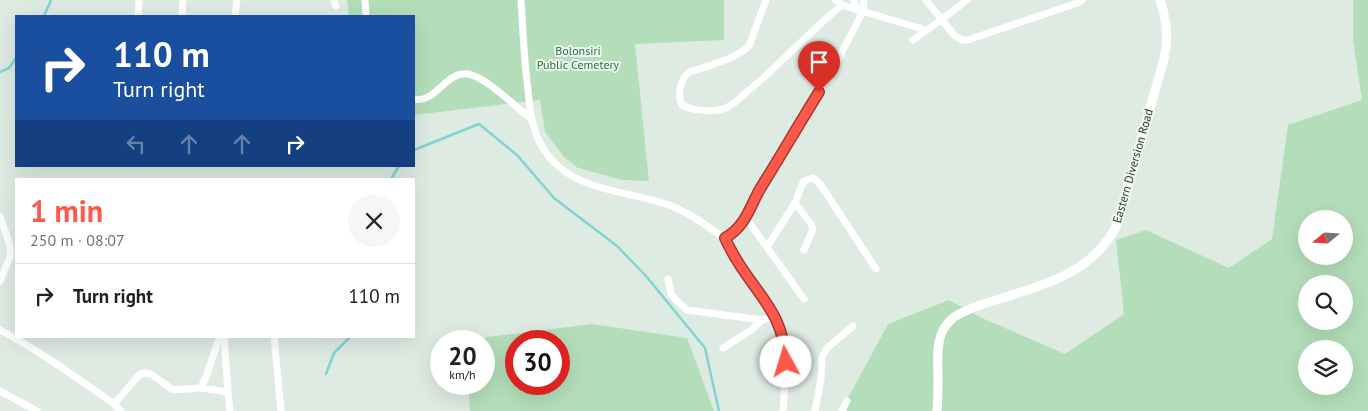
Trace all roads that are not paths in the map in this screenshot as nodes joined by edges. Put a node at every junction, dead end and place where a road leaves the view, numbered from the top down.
1 (139, 0) edge
2 (182, 0) edge
3 (237, 0) edge
4 (365, 0) edge
5 (521, 0) edge
6 (766, 0) edge
7 (835, 0) edge
8 (854, 0) edge
9 (864, 0) edge
10 (926, 0) edge
11 (967, 0) edge
12 (1082, 0) edge
13 (1160, 0) edge
14 (842, 5) junction
15 (860, 10) junction
16 (138, 15) edge
17 (182, 15) edge
18 (235, 15) edge
19 (366, 15) edge
20 (941, 20) junction
21 (926, 30) junction
22 (913, 40) dead end
23 (415, 99) edge
24 (531, 119) junction
25 (795, 203) junction
26 (0, 218) edge
27 (746, 218) junction
28 (725, 238) junction
29 (767, 247) junction
30 (804, 250) dead end
31 (876, 269) dead end
32 (1, 277) edge
33 (668, 279) dead end
34 (804, 299) dead end
35 (775, 316) junction
36 (762, 320) junction
37 (853, 326) dead end
38 (0, 330) edge
39 (15, 336) edge
40 (219, 338) edge
41 (224, 338) edge
42 (274, 338) edge
43 (25, 340) edge
44 (723, 348) dead end
45 (201, 388) junction
46 (0, 391) edge
47 (228, 392) junction
48 (847, 401) dead end
49 (114, 404) junction
50 (37, 411) edge
51 (121, 411) edge
52 (230, 411) edge
53 (281, 411) edge
54 (783, 411) edge
55 (815, 411) edge
56 (842, 411) edge
57 (936, 411) edge

1 - 16 street
2 - 17 street
3 - 18 street
4 - 19 street
5 - 24 street
6 - 14 street
7 - 14 street
8 - 15 street
9 - 15 street
10 - 20 street
11 - 20 street
12 - 20 street
13 - 57 street, Eastern Diversion Road
14 - 15 street
15 - 21 street
15 - 27 street
20 - 21 street
21 - 22 street
23 - 24 street
24 - 28 street
25 - 29 street
25 - 30 street
25 - 31 street
26 - 32 street
27 - 28 street
27 - 29 street
28 - 35 street
29 - 34 street
33 - 36 street
35 - 36 street
35 - 54 street
36 - 44 street
37 - 55 street
38 - 39 street
40 - 45 street
41 - 47 street
42 - 53 street
43 - 49 street
45 - 47 street
45 - 49 street
46 - 50 street
47 - 52 street
48 - 56 street
49 - 51 street

